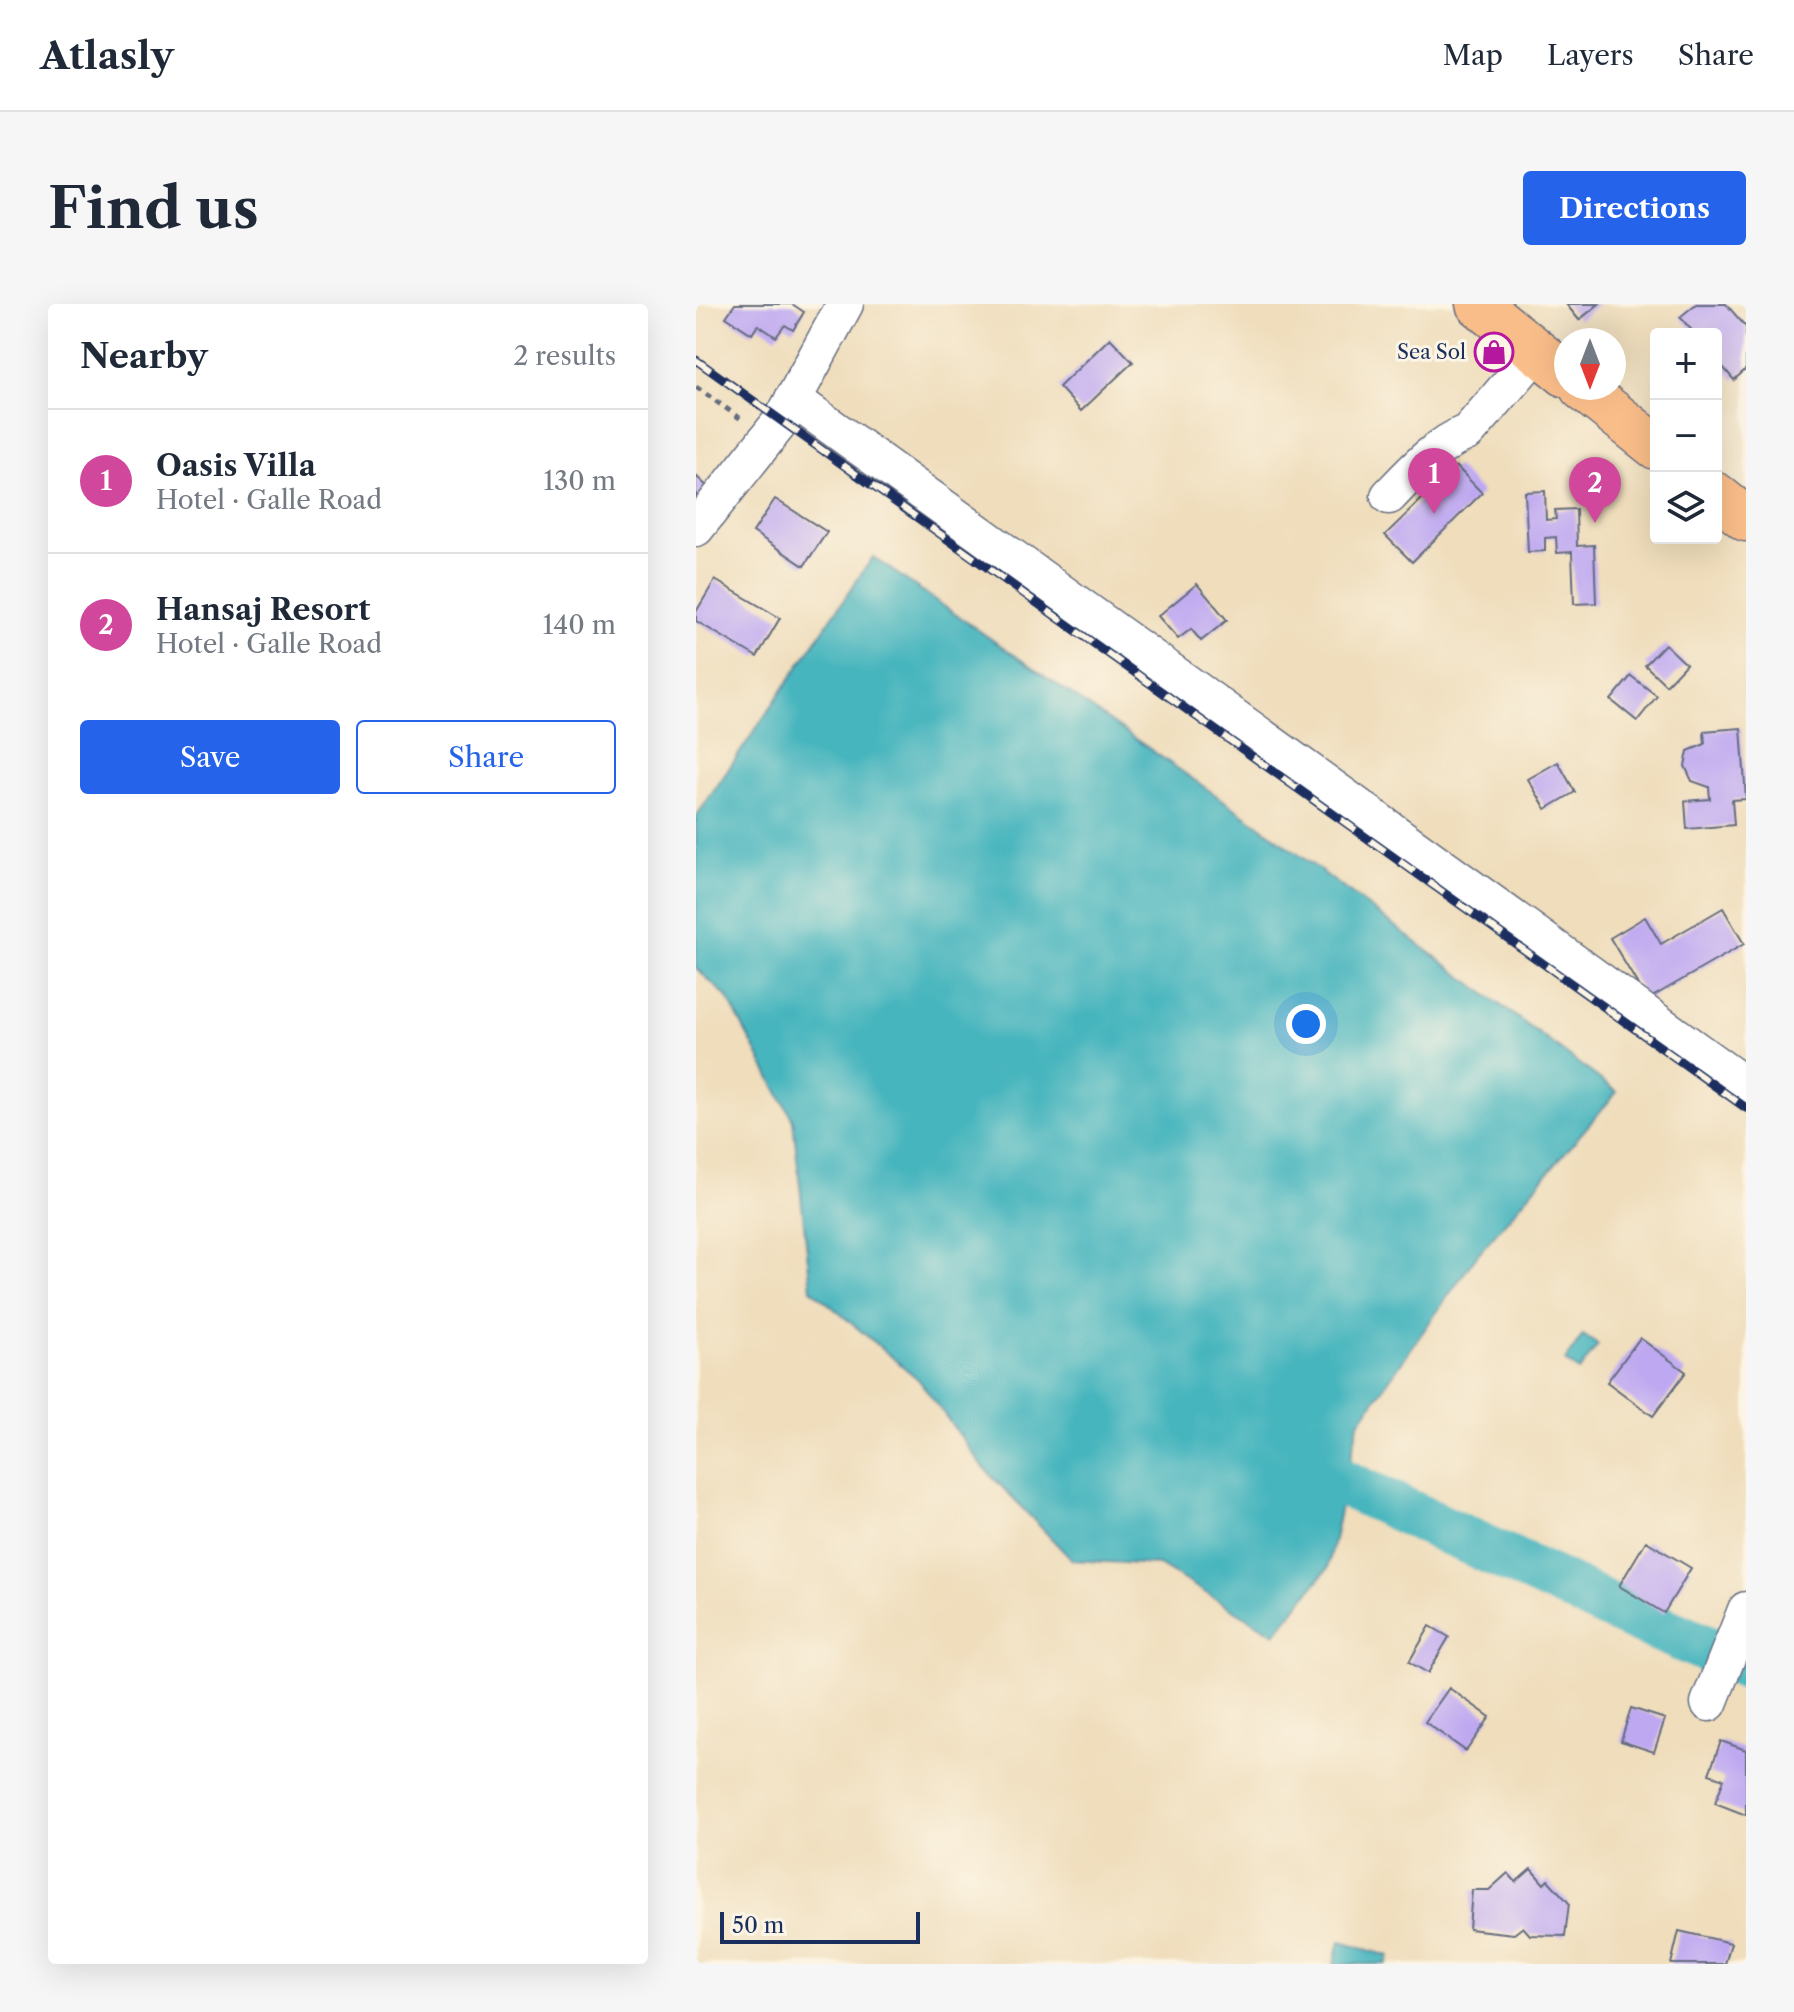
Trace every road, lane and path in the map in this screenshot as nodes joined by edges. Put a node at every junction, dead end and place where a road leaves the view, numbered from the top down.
1 (845, 304) edge
2 (1478, 304) edge
3 (1551, 363) edge
4 (696, 387) edge
5 (793, 399) junction
6 (1597, 400) edge
7 (768, 437) junction
8 (1650, 442) edge
9 (1389, 496) dead end
10 (1722, 500) edge
11 (1746, 519) edge
12 (696, 528) edge
13 (1746, 1086) edge
14 (1746, 1610) edge
15 (1709, 1703) dead end

1 - 5 street
2 - 3 highway
3 - 9 street
4 - 7 path
5 - 7 street
5 - 13 street
6 - 8 highway
7 - 12 street
10 - 11 highway
14 - 15 street

